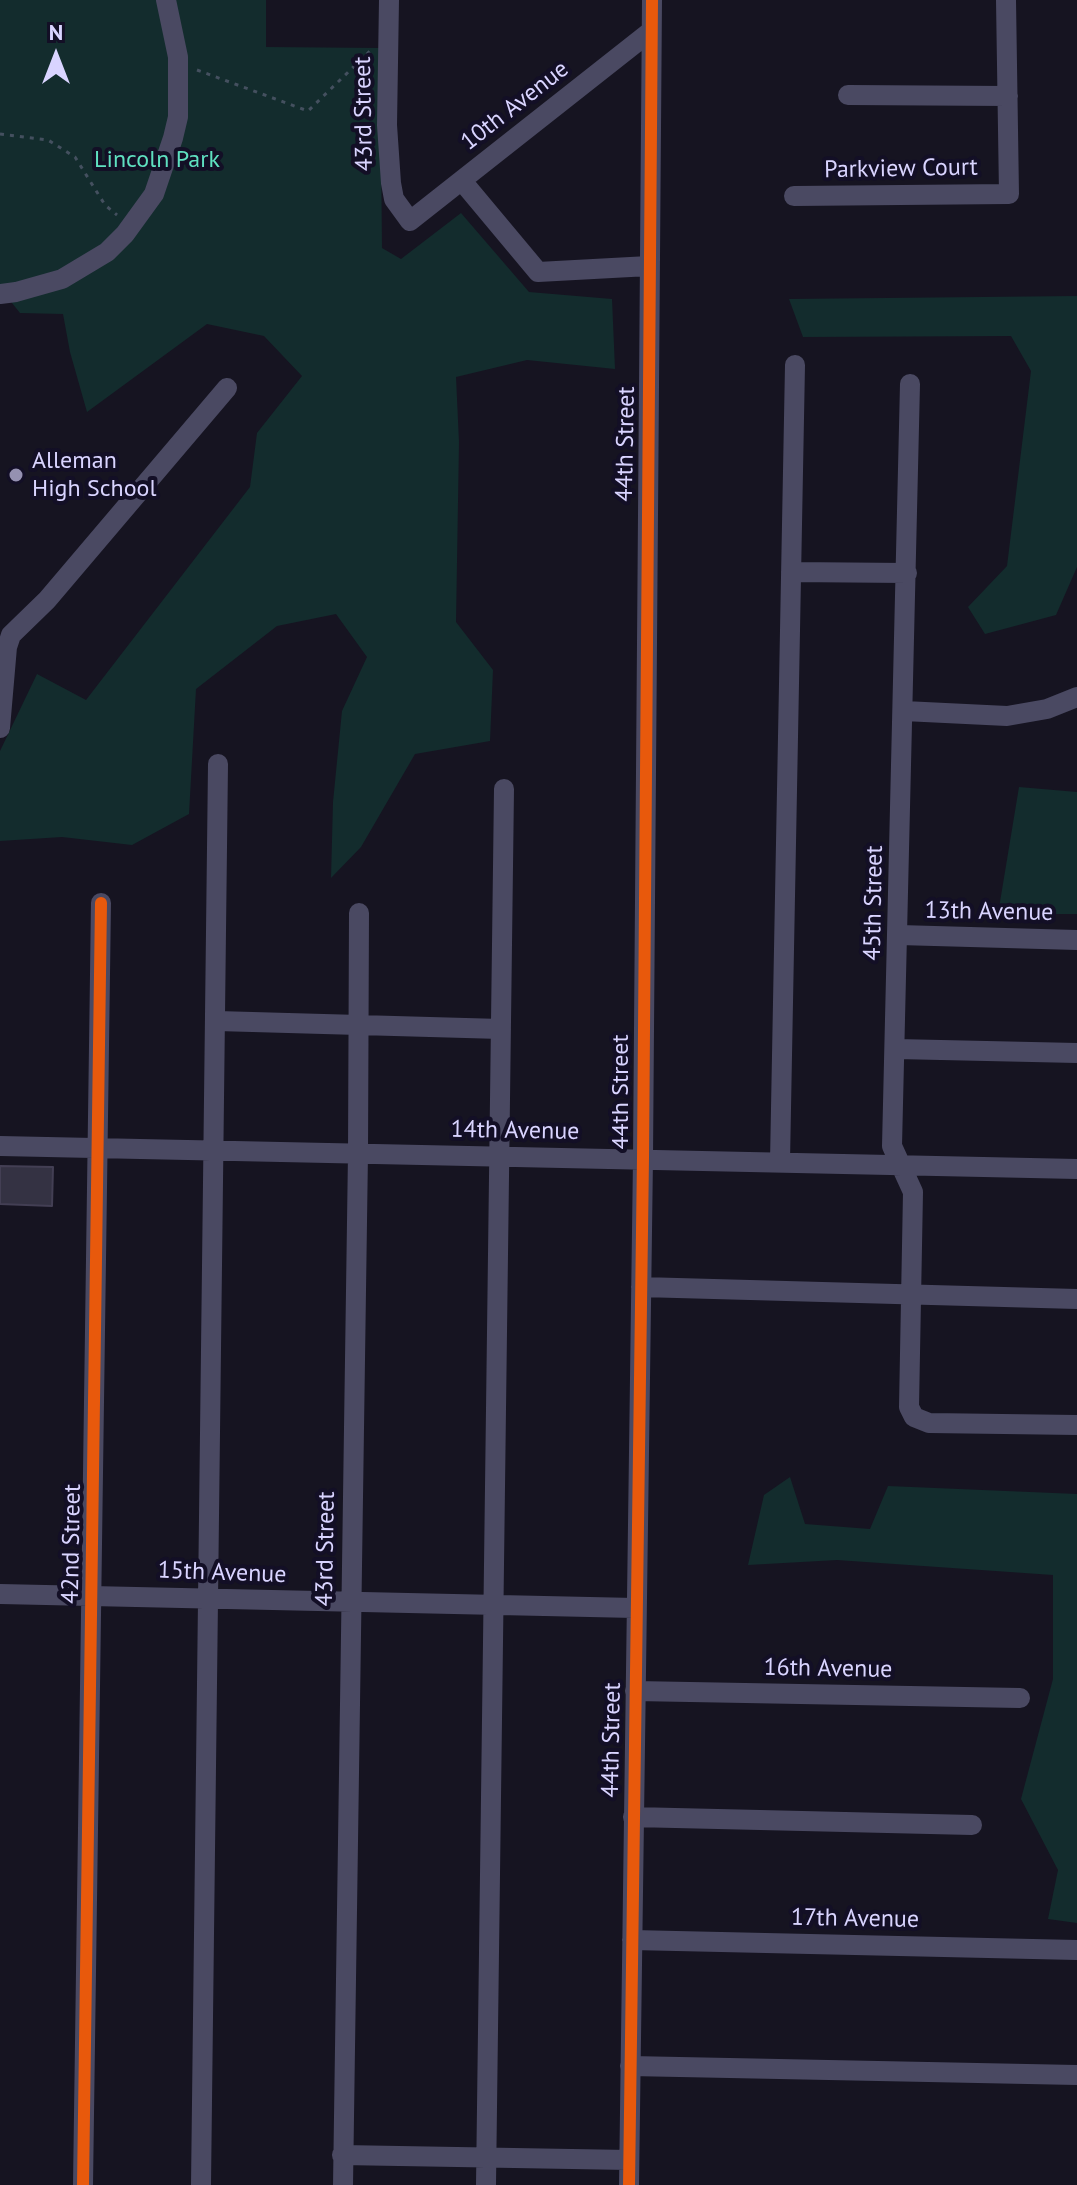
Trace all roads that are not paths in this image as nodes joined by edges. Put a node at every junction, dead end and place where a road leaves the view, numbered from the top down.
1 (166, 0) edge
2 (389, 0) edge
3 (652, 0) edge
4 (1006, 0) edge
5 (651, 31) junction
6 (848, 95) dead end
7 (1008, 96) junction
8 (462, 181) junction
9 (794, 196) dead end
10 (410, 221) joint
11 (649, 266) junction
12 (8, 293) edge
13 (795, 365) dead end
14 (910, 384) dead end
15 (227, 388) dead end
16 (791, 572) junction
17 (907, 573) junction
18 (1077, 697) edge
19 (904, 711) junction
20 (0, 728) edge
21 (218, 764) dead end
22 (504, 789) dead end
23 (101, 903) dead end
24 (359, 913) dead end
25 (899, 935) junction
26 (1077, 940) edge
27 (217, 1021) junction
28 (359, 1025) junction
29 (501, 1029) junction
30 (896, 1049) junction
31 (1077, 1053) edge
32 (0, 1146) edge
33 (100, 1149) junction
34 (214, 1152) junction
35 (358, 1153) junction
36 (499, 1157) junction
37 (643, 1158) junction
38 (780, 1161) junction
39 (902, 1165) junction
40 (1077, 1169) edge
41 (641, 1287) junction
42 (911, 1295) junction
43 (1077, 1299) edge
44 (1077, 1425) edge
45 (0, 1594) edge
46 (93, 1595) junction
47 (206, 1599) junction
48 (351, 1602) junction
49 (495, 1605) junction
50 (635, 1608) junction
51 (635, 1691) junction
52 (1020, 1698) dead end
53 (633, 1817) junction
54 (972, 1825) dead end
55 (632, 1940) junction
56 (1077, 1950) edge
57 (630, 2066) junction
58 (1077, 2075) edge
59 (342, 2155) junction
60 (487, 2157) junction
61 (629, 2160) junction
62 (83, 2185) edge
63 (201, 2185) edge
64 (343, 2185) edge
65 (486, 2185) edge
66 (629, 2185) edge

1 - 12 street
2 - 10 street, 43rd Street
3 - 5 street, 44th Street
4 - 7 street
5 - 8 street, 10th Avenue
5 - 11 street, 44th Street
6 - 7 street
7 - 9 street, Parkview Court
8 - 10 street, 10th Avenue
8 - 11 street
11 - 37 street, 44th Street
13 - 16 street
14 - 17 street, 45th Street
15 - 20 street
16 - 17 street
16 - 38 street
17 - 19 street, 45th Street
18 - 19 street
19 - 25 street, 45th Street
21 - 27 street
22 - 29 street
23 - 33 street, 42nd Street
24 - 28 street, 43rd Street
25 - 26 street, 13th Avenue
25 - 30 street, 45th Street
27 - 28 street
27 - 34 street
28 - 29 street
28 - 35 street, 43rd Street
29 - 36 street
30 - 31 street
30 - 39 street, 45th Street
32 - 33 street, 14th Avenue
33 - 34 street, 14th Avenue
33 - 46 street, 42nd Street
34 - 35 street, 14th Avenue
34 - 47 street
35 - 36 street, 14th Avenue
35 - 48 street, 43rd Street
36 - 37 street, 14th Avenue
36 - 49 street
37 - 38 street, 14th Avenue
37 - 41 street, 44th Street
38 - 39 street, 14th Avenue
39 - 40 street, 14th Avenue
39 - 42 street, 45th Street
41 - 42 street
41 - 50 street, 44th Street
42 - 43 street
42 - 44 street, 45th Street
45 - 46 street, 15th Avenue
46 - 47 street, 15th Avenue
46 - 62 street, 42nd Street
47 - 48 street, 15th Avenue
47 - 63 street
48 - 49 street, 15th Avenue
48 - 59 street, 43rd Street
49 - 50 street, 15th Avenue
49 - 60 street
50 - 51 street, 44th Street
51 - 52 street, 16th Avenue
51 - 53 street, 44th Street
53 - 54 street
53 - 55 street, 44th Street
55 - 56 street, 17th Avenue
55 - 57 street, 44th Street
57 - 58 street
57 - 61 street, 44th Street
59 - 60 street
59 - 64 street, 43rd Street
60 - 61 street
60 - 65 street
61 - 66 street, 44th Street

